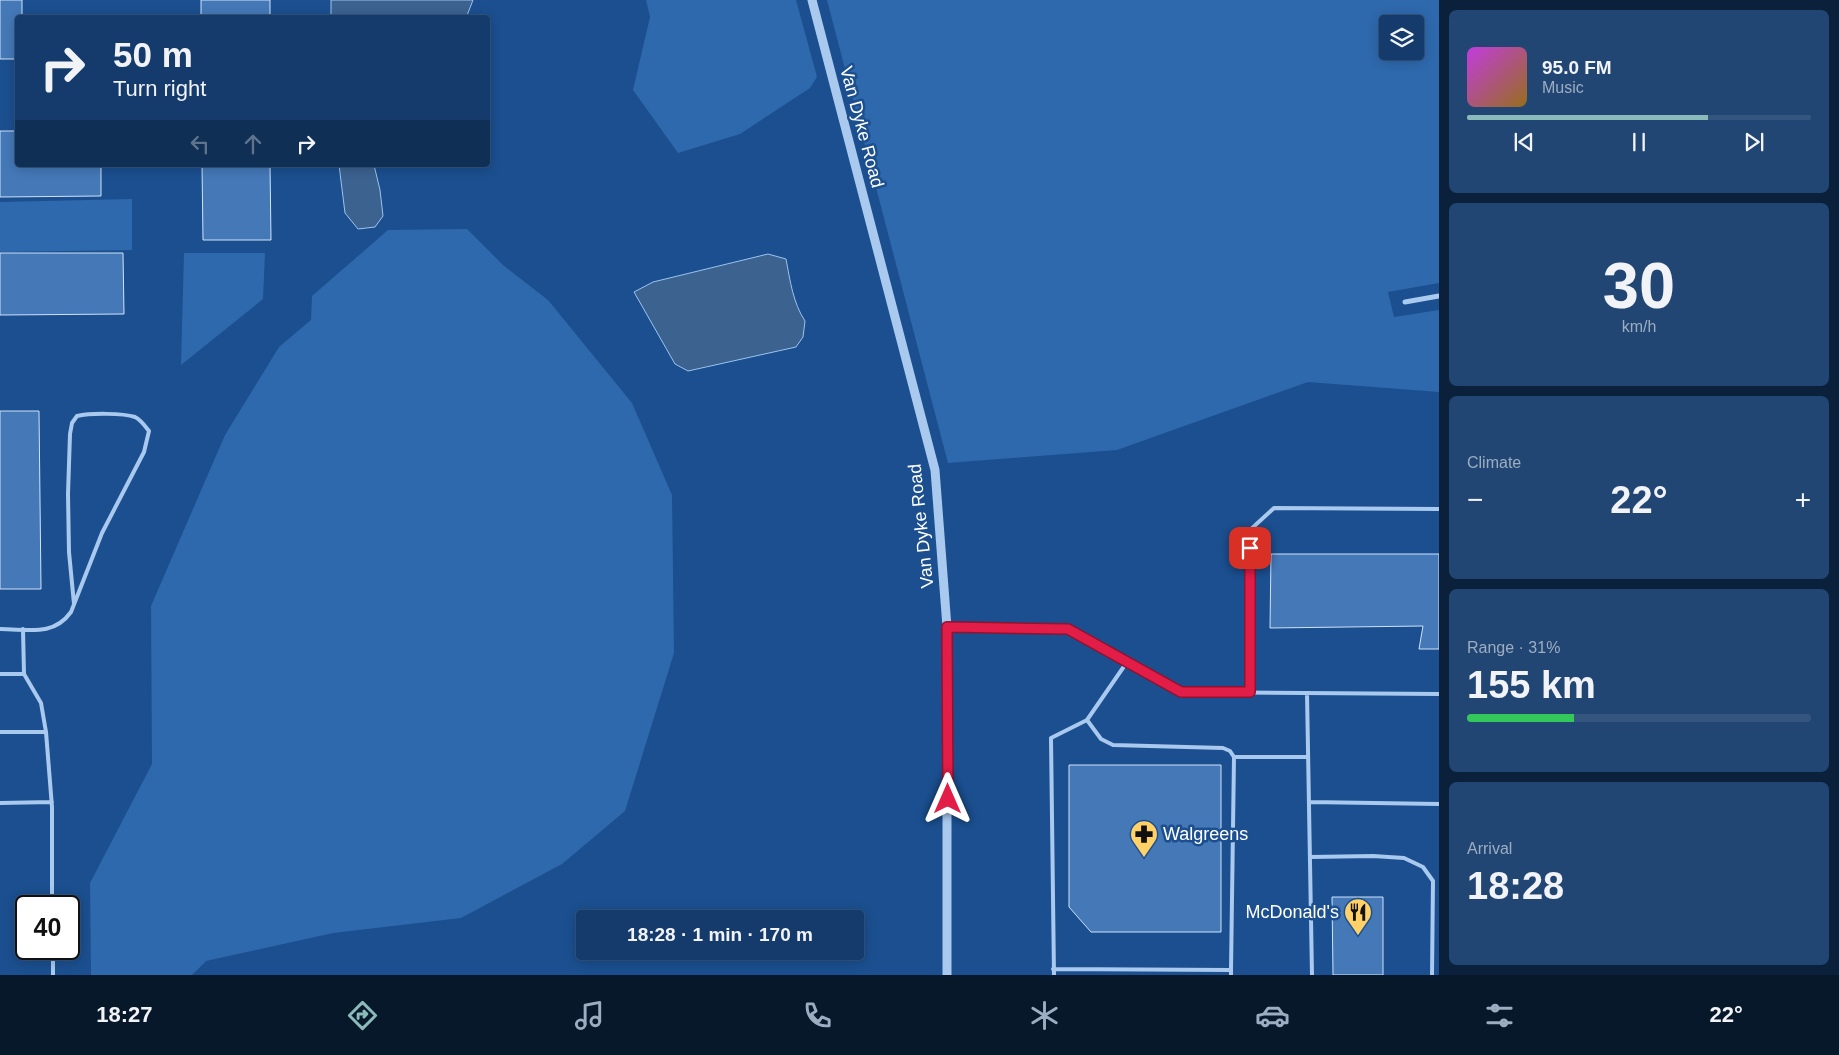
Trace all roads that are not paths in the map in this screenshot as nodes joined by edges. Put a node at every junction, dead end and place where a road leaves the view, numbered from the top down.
1 (812, 0) edge
2 (1439, 296) edge
3 (1405, 302) dead end
4 (1439, 509) edge
5 (74, 604) junction
6 (947, 627) junction
7 (0, 628) edge
8 (23, 629) junction
9 (1127, 662) junction
10 (0, 674) edge
11 (24, 674) junction
12 (1250, 692) junction
13 (1307, 693) junction
14 (1439, 694) edge
15 (1087, 720) junction
16 (0, 732) edge
17 (46, 732) junction
18 (1234, 757) junction
19 (1308, 757) junction
20 (52, 802) junction
21 (1309, 802) junction
22 (0, 803) edge
23 (1439, 804) edge
24 (1310, 857) junction
25 (52, 895) edge
26 (53, 960) edge
27 (1053, 969) junction
28 (1231, 972) edge
29 (53, 975) edge
30 (947, 975) edge
31 (1054, 975) edge
32 (1312, 975) edge
33 (1432, 975) edge

1 - 6 street, Van Dyke Road
2 - 3 street
4 - 12 lane
5 - 5 lane
5 - 8 lane
6 - 9 lane
6 - 30 street, Van Dyke Road
7 - 8 lane
8 - 11 lane
9 - 12 lane
9 - 15 lane
10 - 11 lane
11 - 17 lane
12 - 13 lane
13 - 14 lane
13 - 19 lane
15 - 18 lane
15 - 27 lane
16 - 17 lane
17 - 20 lane
18 - 19 lane
18 - 28 lane
19 - 21 lane
20 - 22 lane
20 - 25 lane
21 - 23 lane
21 - 24 lane
24 - 32 lane
24 - 33 lane
26 - 29 lane
27 - 28 lane
27 - 31 lane

